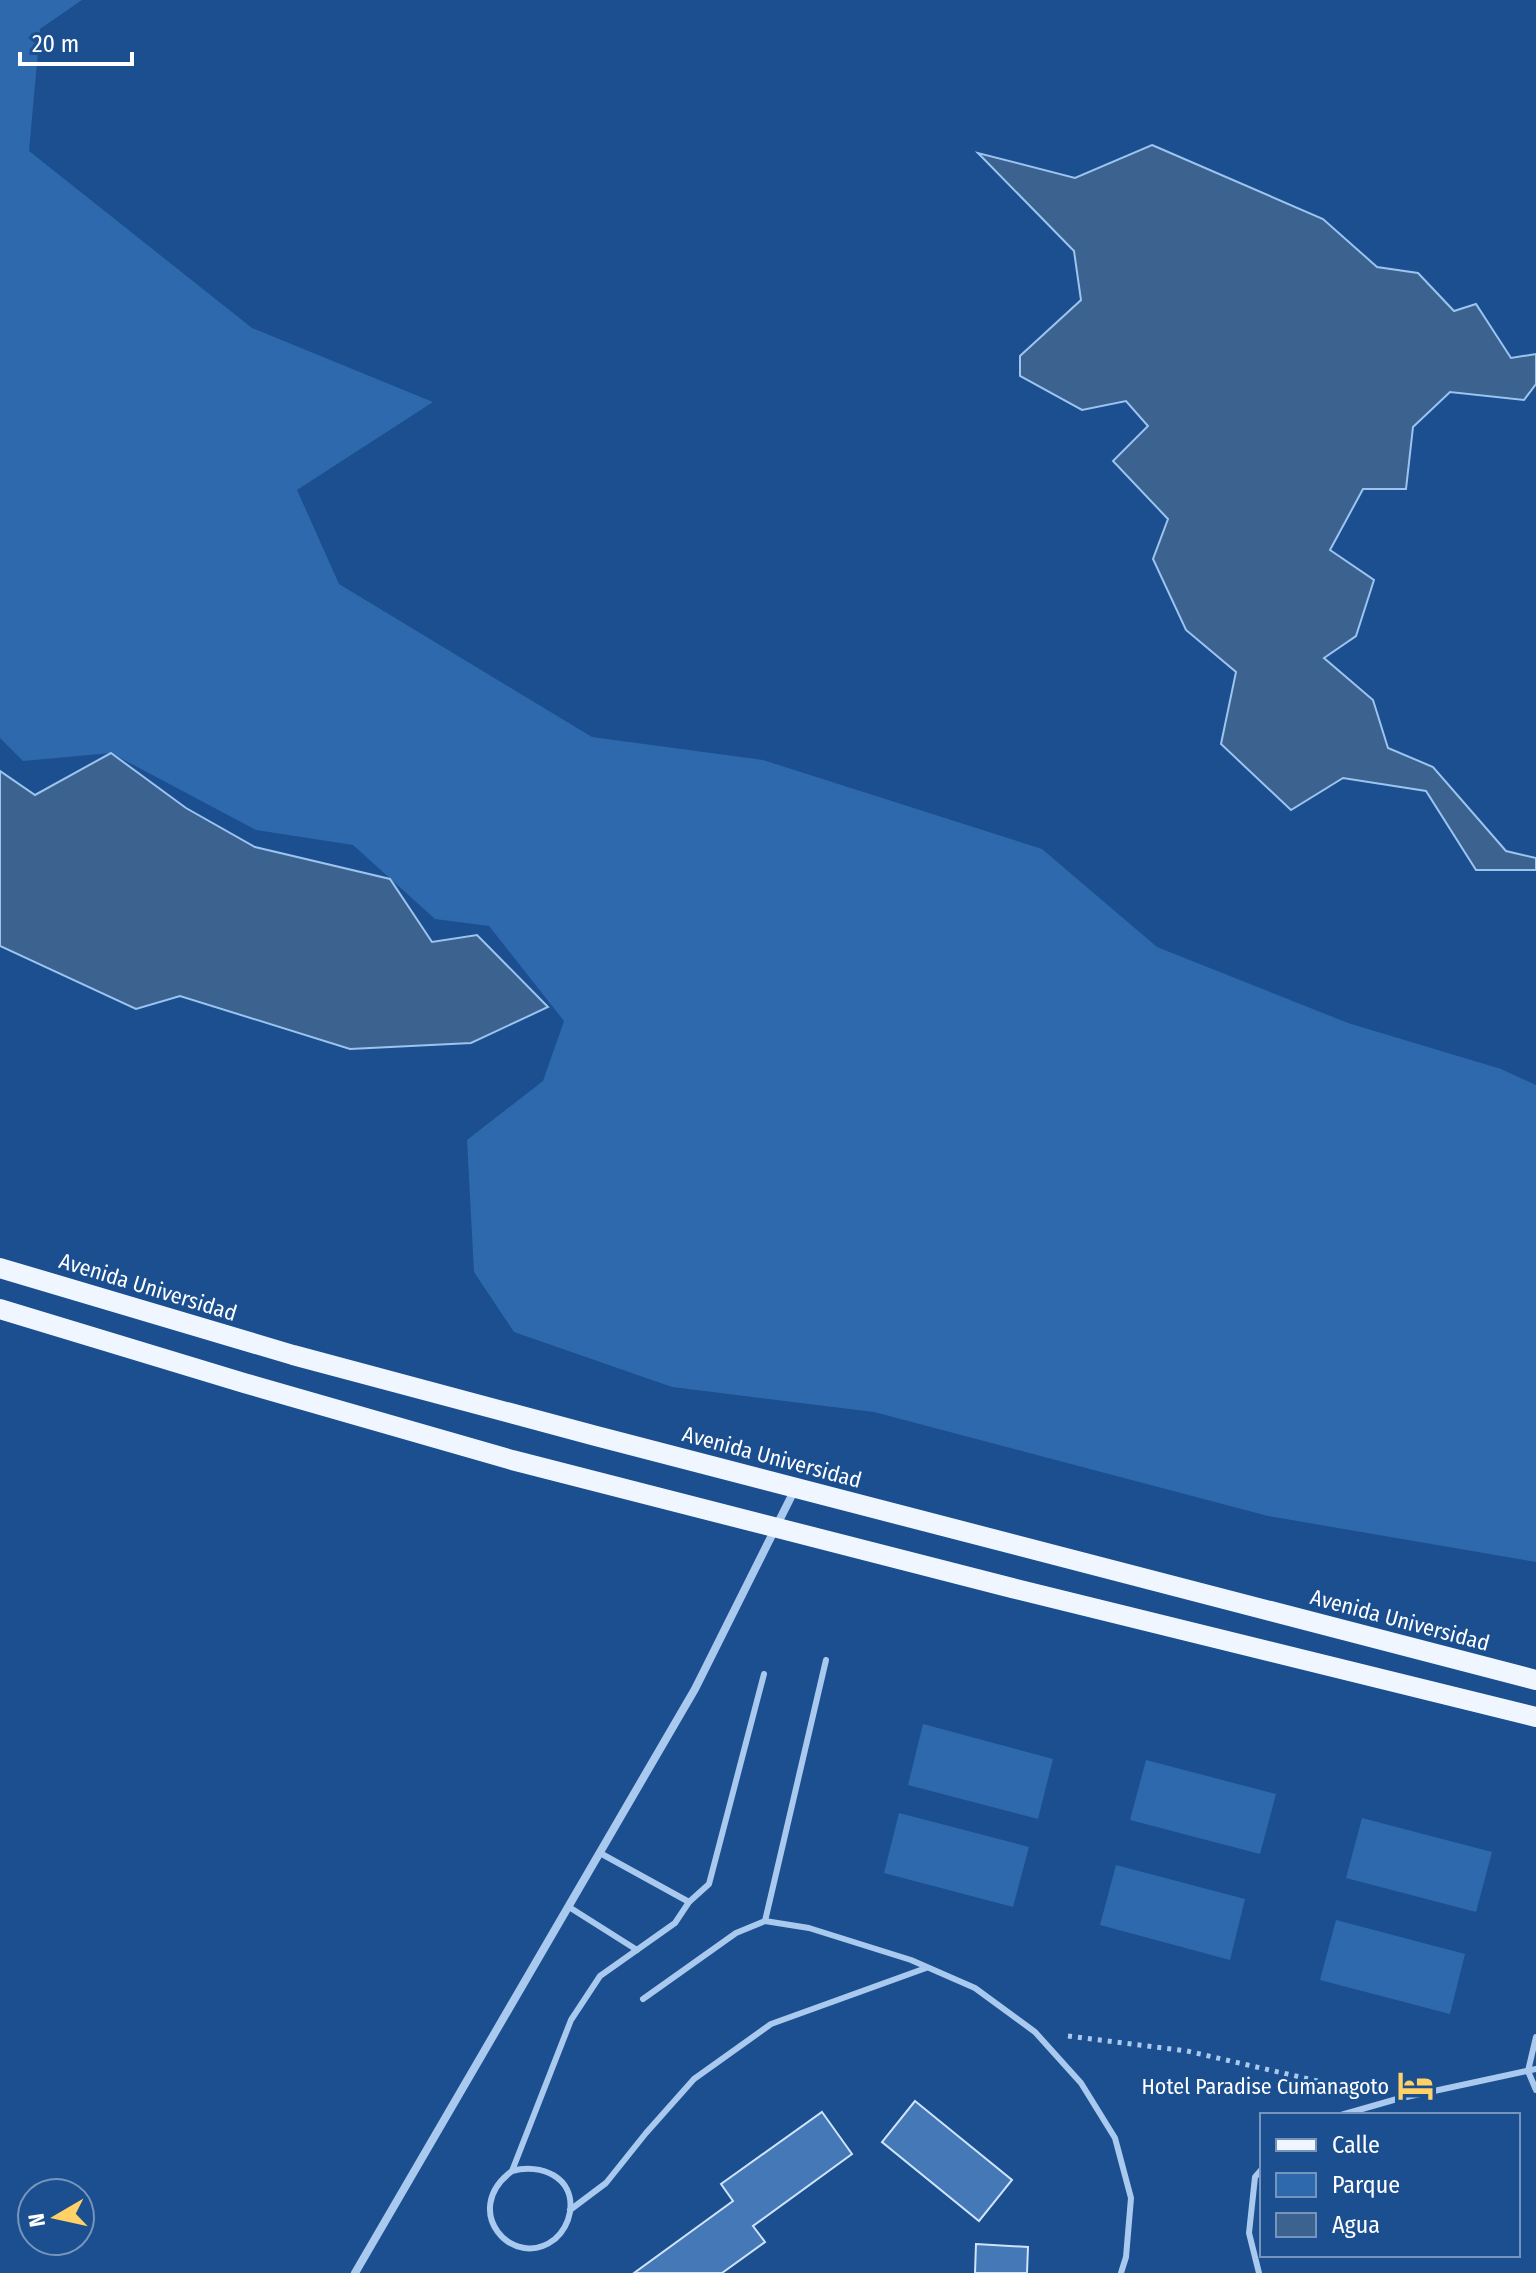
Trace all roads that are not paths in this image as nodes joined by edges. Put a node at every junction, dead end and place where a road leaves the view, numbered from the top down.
1 (0, 1268) edge
2 (0, 1309) edge
3 (796, 1488) junction
4 (776, 1527) junction
5 (826, 1660) dead end
6 (764, 1674) dead end
7 (1536, 1680) edge
8 (1536, 1717) edge
9 (600, 1853) junction
10 (689, 1902) junction
11 (569, 1907) junction
12 (765, 1921) junction
13 (637, 1950) junction
14 (927, 1967) junction
15 (643, 1999) dead end
16 (1536, 2037) edge
17 (1536, 2069) edge
18 (1528, 2071) junction
19 (1536, 2090) edge
20 (1348, 2113) edge
21 (512, 2171) junction
22 (1260, 2171) edge
23 (570, 2210) junction
24 (355, 2273) edge
25 (1121, 2273) edge
26 (1259, 2273) edge

1 - 3 main road, Avenida Universidad
2 - 4 main road
3 - 4 street
3 - 7 main road, Avenida Universidad
4 - 8 main road
4 - 9 street
5 - 12 lane
6 - 10 lane
9 - 10 lane
9 - 11 street
10 - 13 lane
11 - 13 lane
11 - 24 street
12 - 14 lane
12 - 15 lane
13 - 21 lane
14 - 23 lane
14 - 25 lane
16 - 18 lane
17 - 18 lane
18 - 19 lane
18 - 20 lane
21 - 23 lane
21 - 23 lane
22 - 26 lane

